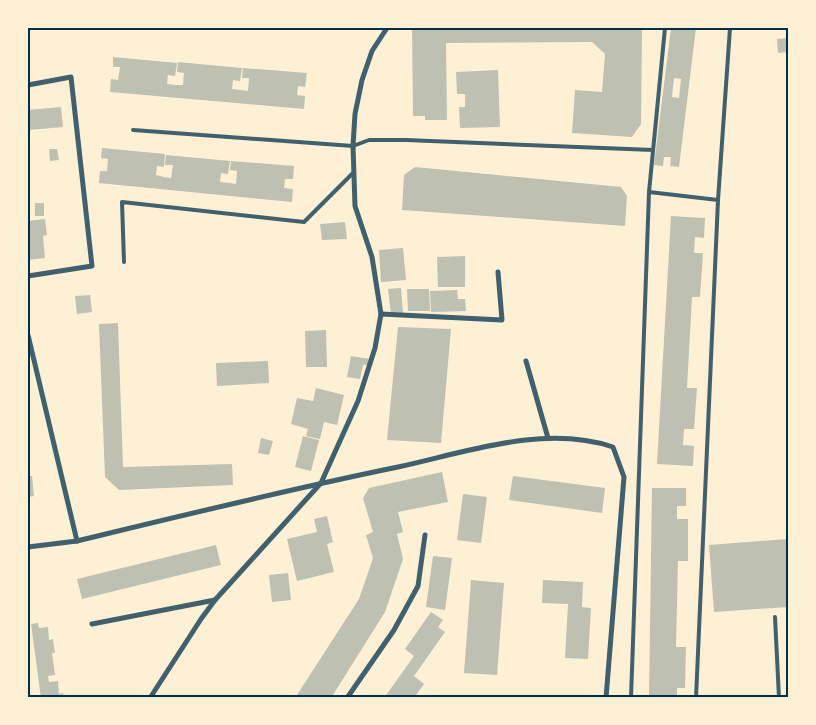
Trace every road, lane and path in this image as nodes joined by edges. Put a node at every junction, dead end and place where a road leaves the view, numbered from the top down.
1 (387, 28) edge
2 (665, 28) edge
3 (730, 28) edge
4 (28, 86) edge
5 (133, 130) dead end
6 (353, 146) junction
7 (653, 150) junction
8 (353, 173) junction
9 (649, 192) junction
10 (718, 200) junction
11 (124, 262) dead end
12 (498, 272) dead end
13 (28, 276) edge
14 (381, 314) junction
15 (28, 335) edge
16 (526, 361) dead end
17 (548, 438) junction
18 (321, 482) junction
19 (425, 535) dead end
20 (77, 542) junction
21 (28, 547) edge
22 (216, 600) junction
23 (775, 617) dead end
24 (92, 624) dead end
25 (150, 698) edge
26 (347, 698) edge
27 (606, 698) edge
28 (631, 698) edge
29 (696, 698) edge
30 (779, 698) edge

1 - 6 street
2 - 7 lane
3 - 10 lane
4 - 13 street
5 - 6 lane
6 - 7 lane
6 - 8 street
7 - 9 lane
8 - 11 lane
8 - 14 street
9 - 10 lane
9 - 28 lane
10 - 29 lane
12 - 14 street
14 - 18 street
15 - 20 street
16 - 17 street
17 - 18 street
17 - 27 street
18 - 20 street
18 - 22 street
19 - 26 street
20 - 21 street
22 - 24 street
22 - 25 street
23 - 30 lane

